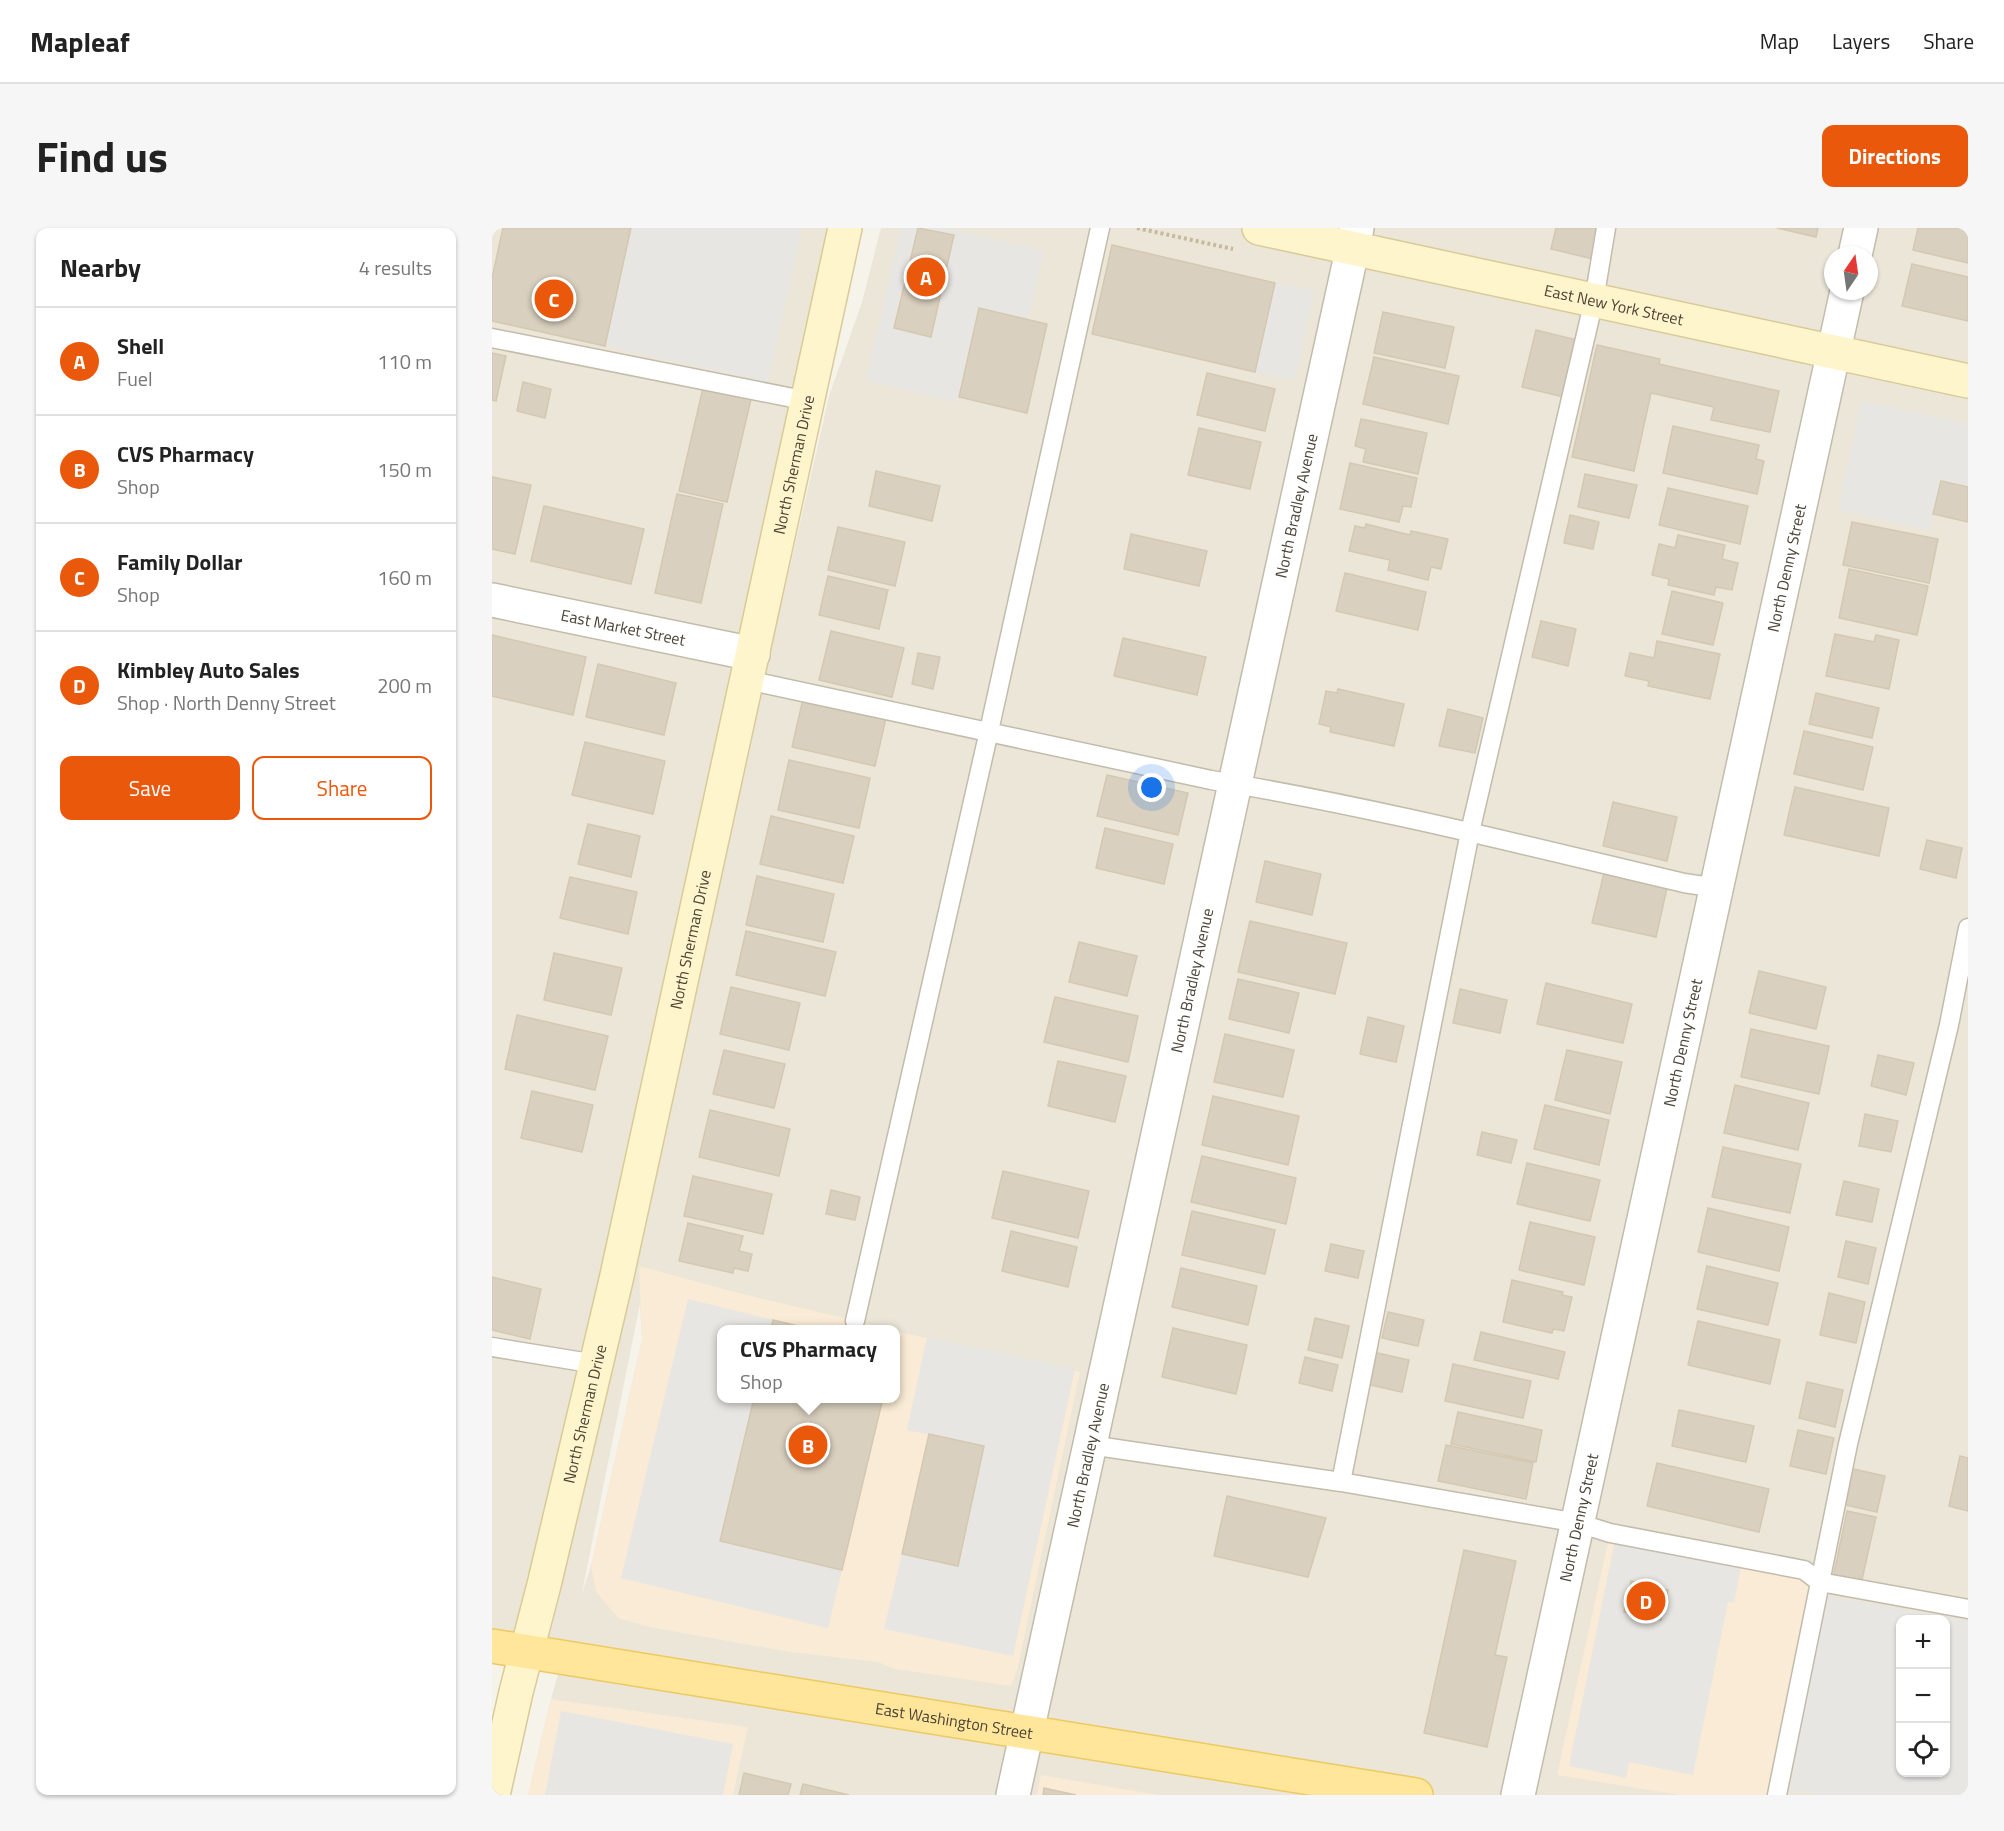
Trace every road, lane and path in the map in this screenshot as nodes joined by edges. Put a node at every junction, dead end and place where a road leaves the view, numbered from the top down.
1 (845, 228) edge
2 (1100, 228) edge
3 (1259, 228) edge
4 (1606, 228) edge
5 (1861, 228) edge
6 (1355, 238) edge
7 (1857, 246) edge
8 (1594, 300) junction
9 (1845, 300) edge
10 (492, 338) edge
11 (1834, 352) junction
12 (1968, 381) edge
13 (808, 401) junction
14 (492, 600) edge
15 (750, 667) junction
16 (989, 731) junction
17 (1236, 784) junction
18 (1470, 832) junction
19 (1717, 888) junction
20 (1968, 928) edge
21 (855, 1321) dead end
22 (492, 1347) edge
23 (596, 1364) junction
24 (1090, 1445) junction
25 (1341, 1482) junction
26 (1578, 1523) junction
27 (1820, 1582) junction
28 (1968, 1609) edge
29 (492, 1646) edge
30 (526, 1652) junction
31 (1026, 1731) junction
32 (493, 1795) edge
33 (1012, 1795) edge
34 (1416, 1795) edge
35 (1518, 1795) edge
36 (1777, 1795) edge

1 - 13 main road, North Sherman Drive
2 - 16 lane
3 - 6 main road, East New York Street
4 - 8 lane
5 - 7 street
6 - 8 main road, East New York Street
6 - 17 street, North Bradley Avenue
8 - 11 main road, East New York Street
8 - 18 lane
9 - 11 street, North Denny Street
10 - 13 lane
11 - 12 main road, East New York Street
11 - 19 street, North Denny Street
13 - 15 main road, North Sherman Drive
14 - 15 street, East Market Street
15 - 16 lane
15 - 23 main road, North Sherman Drive
16 - 17 lane
16 - 21 lane
17 - 18 lane
17 - 24 street, North Bradley Avenue
18 - 19 lane
18 - 25 lane
19 - 26 street, North Denny Street
20 - 27 lane
22 - 23 lane
23 - 30 main road, North Sherman Drive
24 - 25 lane
24 - 31 street, North Bradley Avenue
25 - 26 lane
26 - 27 lane
26 - 35 street, North Denny Street
27 - 28 lane
27 - 36 lane
29 - 30 main road, East Washington Street
30 - 31 main road, East Washington Street
30 - 32 main road, North Sherman Drive
31 - 33 street, North Bradley Avenue
31 - 34 main road, East Washington Street

